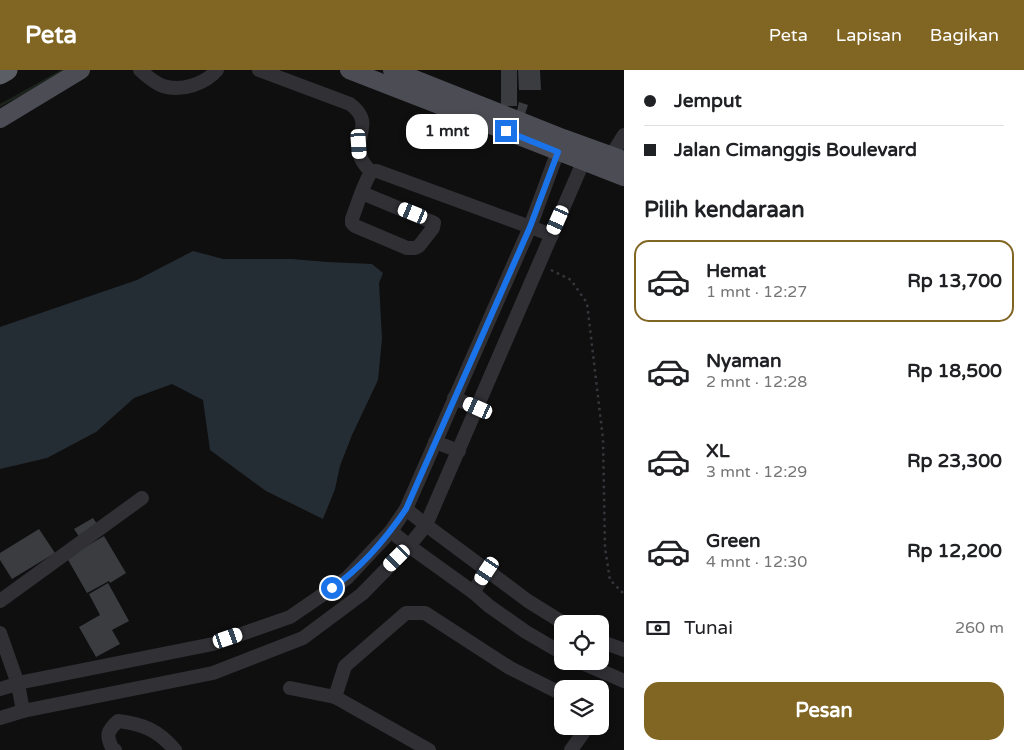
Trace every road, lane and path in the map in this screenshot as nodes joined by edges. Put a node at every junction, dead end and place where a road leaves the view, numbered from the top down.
1 (7, 70) edge
2 (81, 70) edge
3 (140, 70) edge
4 (217, 70) edge
5 (259, 70) edge
6 (349, 70) edge
7 (392, 70) edge
8 (0, 74) edge
9 (0, 118) edge
10 (624, 135) edge
11 (560, 145) junction
12 (587, 155) junction
13 (618, 158) edge
14 (371, 172) junction
15 (624, 177) edge
16 (362, 193) junction
17 (530, 227) junction
18 (552, 235) junction
19 (539, 264) junction
20 (454, 398) junction
21 (478, 408) junction
22 (435, 442) junction
23 (459, 451) junction
24 (142, 498) dead end
25 (406, 509) junction
26 (426, 525) junction
27 (391, 531) junction
28 (409, 546) junction
29 (487, 571) junction
30 (473, 592) junction
31 (624, 594) edge
32 (0, 601) edge
33 (554, 617) edge
34 (0, 633) edge
35 (609, 644) edge
36 (554, 648) edge
37 (624, 650) edge
38 (599, 670) edge
39 (624, 681) edge
40 (18, 684) junction
41 (290, 688) dead end
42 (0, 689) edge
43 (554, 690) edge
44 (335, 697) junction
45 (23, 711) junction
46 (0, 718) edge
47 (582, 735) edge
48 (115, 750) edge
49 (175, 750) edge
50 (429, 750) edge
51 (571, 750) edge

1 - 8 highway
2 - 9 main road
3 - 4 street
5 - 14 street
6 - 11 main road
7 - 11 main road
10 - 13 street
11 - 12 main road
11 - 17 street
12 - 13 main road
12 - 15 main road
12 - 18 street
14 - 16 street
14 - 17 street
16 - 16 street
17 - 18 street
17 - 20 street
18 - 19 street
19 - 21 street
19 - 31 path
20 - 21 street
20 - 22 street
21 - 23 street
22 - 23 street
22 - 25 street
23 - 26 street
24 - 32 street
25 - 26 street
25 - 27 street
26 - 28 street
26 - 29 street
27 - 28 street
27 - 40 street
28 - 30 street
28 - 45 street
29 - 30 street
29 - 33 street
30 - 36 street
34 - 40 street
35 - 37 street
38 - 39 street
40 - 42 street
40 - 45 street
41 - 44 street
43 - 44 street
44 - 50 street
45 - 46 street
47 - 51 street
48 - 49 street

